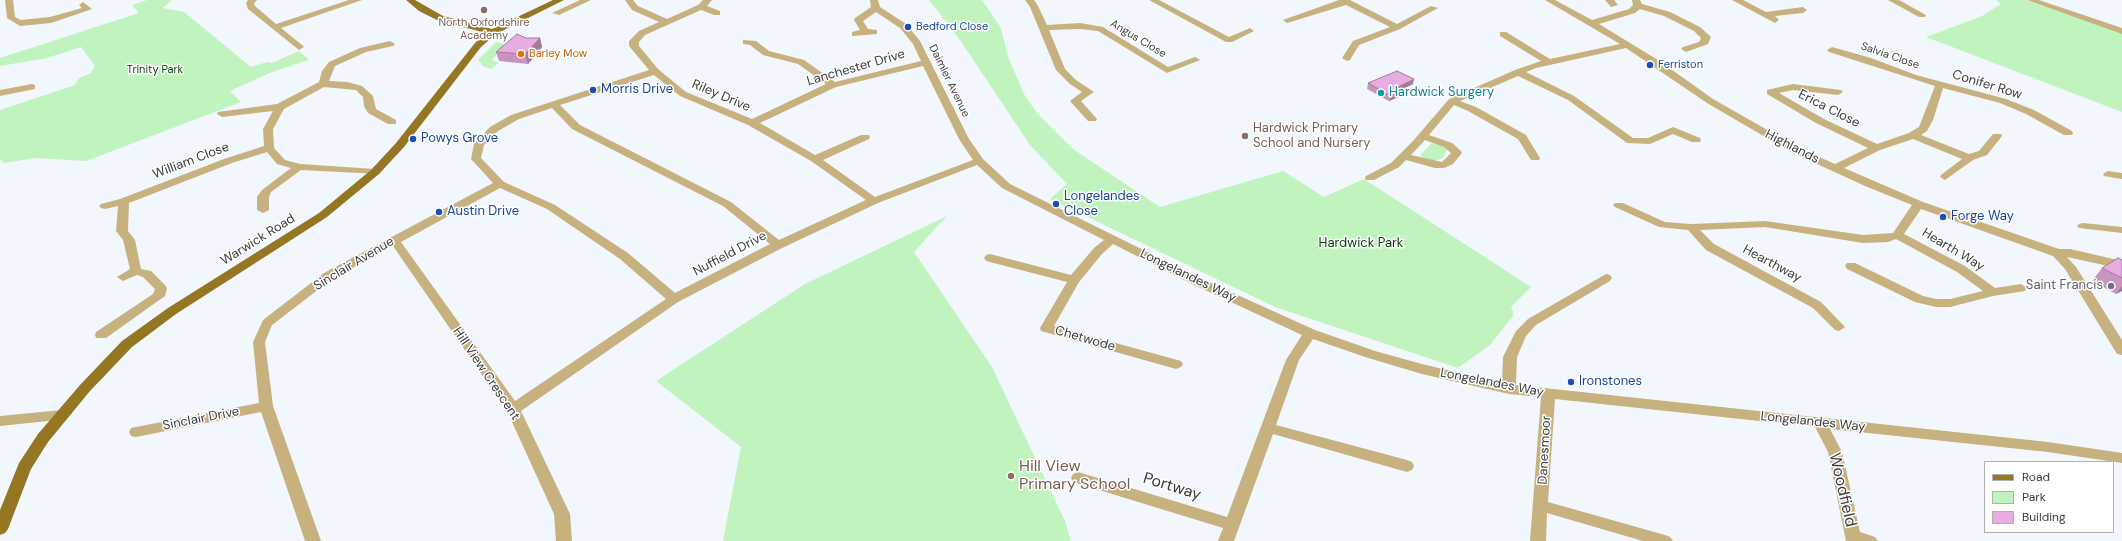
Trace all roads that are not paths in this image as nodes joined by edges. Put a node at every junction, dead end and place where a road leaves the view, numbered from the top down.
1 (9, 0) edge
2 (253, 0) edge
3 (358, 0) edge
4 (410, 0) edge
5 (560, 0) edge
6 (587, 0) edge
7 (629, 0) edge
8 (1029, 0) edge
9 (1153, 0) edge
10 (1549, 0) edge
11 (1736, 0) edge
12 (1892, 0) edge
13 (2031, 0) edge
14 (1345, 1) edge
15 (1637, 3) edge
16 (704, 4) edge
17 (875, 4) edge
18 (1434, 8) dead end
19 (87, 9) dead end
20 (1805, 9) dead end
21 (556, 13) dead end
22 (717, 13) dead end
23 (1765, 15) junction
24 (1922, 15) dead end
25 (1287, 20) dead end
26 (1775, 20) dead end
27 (666, 22) junction
28 (1592, 23) junction
29 (275, 27) junction
30 (1397, 27) junction
31 (1043, 28) junction
32 (1250, 31) dead end
33 (2122, 31) edge
34 (493, 32) junction
35 (855, 34) dead end
36 (1503, 34) dead end
37 (746, 42) dead end
38 (390, 44) dead end
39 (1627, 45) junction
40 (299, 47) dead end
41 (1686, 50) dead end
42 (1832, 50) dead end
43 (1347, 58) dead end
44 (1195, 60) dead end
45 (927, 62) junction
46 (1548, 62) junction
47 (655, 71) junction
48 (1518, 72) junction
49 (322, 84) junction
50 (1940, 84) junction
51 (833, 85) junction
52 (32, 87) dead end
53 (1838, 92) dead end
54 (0, 93) edge
55 (1452, 101) junction
56 (553, 104) junction
57 (280, 107) junction
58 (222, 114) dead end
59 (1092, 119) dead end
60 (392, 122) dead end
61 (752, 123) junction
62 (2068, 133) dead end
63 (1913, 134) junction
64 (1422, 136) junction
65 (1997, 136) dead end
66 (865, 137) dead end
67 (1696, 140) dead end
68 (269, 148) junction
69 (1876, 148) junction
70 (1403, 156) junction
71 (1536, 158) dead end
72 (1969, 158) junction
73 (815, 159) junction
74 (980, 161) junction
75 (299, 167) junction
76 (1836, 168) junction
77 (375, 172) junction
78 (2108, 174) dead end
79 (2122, 176) edge
80 (1370, 178) dead end
81 (1945, 178) dead end
82 (500, 184) junction
83 (124, 201) junction
84 (874, 201) junction
85 (1919, 204) junction
86 (1619, 205) dead end
87 (105, 206) dead end
88 (263, 210) dead end
89 (2083, 226) dead end
90 (1691, 227) junction
91 (2122, 230) edge
92 (1897, 234) junction
93 (1113, 238) junction
94 (394, 240) junction
95 (778, 245) junction
96 (2057, 254) junction
97 (990, 258) dead end
98 (2122, 265) edge
99 (1851, 266) dead end
100 (136, 271) junction
101 (123, 277) dead end
102 (1606, 278) dead end
103 (1074, 280) junction
104 (2021, 288) dead end
105 (1992, 292) junction
106 (674, 299) junction
107 (1839, 326) dead end
108 (1310, 333) junction
109 (101, 335) dead end
110 (2122, 351) edge
111 (1176, 364) dead end
112 (1509, 389) junction
113 (1548, 394) junction
114 (266, 406) junction
115 (513, 409) junction
116 (62, 415) junction
117 (0, 421) edge
118 (1820, 423) junction
119 (1268, 428) junction
120 (136, 432) dead end
121 (2122, 458) edge
122 (1407, 466) dead end
123 (1078, 478) dead end
124 (1542, 506) junction
125 (1232, 524) junction
126 (0, 529) edge
127 (1853, 539) edge
128 (313, 541) edge
129 (564, 541) edge
130 (1226, 541) edge
131 (1538, 541) edge
132 (1665, 541) edge
133 (1870, 541) edge

1 - 19 street
2 - 29 street
3 - 29 street
4 - 34 main road
5 - 34 main road, Warwick Road
6 - 21 street
7 - 27 street
8 - 31 street
9 - 32 street
10 - 28 street, Highlands
11 - 23 street
12 - 24 street
13 - 33 street
14 - 25 street
14 - 30 street
15 - 28 street
15 - 41 street
16 - 22 street, Riley Drive
16 - 27 street, Riley Drive
17 - 35 street
17 - 45 street, Daimler Avenue
18 - 30 street
20 - 23 street
23 - 26 street
27 - 47 street, Riley Drive
28 - 39 street, Highlands
29 - 40 street
30 - 43 street
31 - 44 street, Angus Close
31 - 59 street
34 - 77 main road, Warwick Road
36 - 46 street
37 - 51 street
38 - 49 street
39 - 46 street
39 - 76 street, Highlands
42 - 50 street, Salvia Close
45 - 51 street, Lanchester Drive
45 - 74 street, Daimler Avenue
46 - 48 street
47 - 56 street
47 - 61 street, Riley Drive
48 - 55 street
48 - 67 street
49 - 57 street
49 - 60 street
50 - 62 street, Conifer Row
50 - 63 street
51 - 61 street, Lanchester Drive
52 - 54 street
53 - 69 street, Erica Close
55 - 64 street
55 - 71 street
56 - 82 street
56 - 95 street
57 - 58 street
57 - 68 street
61 - 73 street, Riley Drive
63 - 69 street
63 - 72 street
64 - 70 street
64 - 70 street
65 - 72 street
66 - 73 street
68 - 75 street
68 - 83 street, William Close
69 - 76 street
70 - 80 street
72 - 81 street
73 - 84 street, Riley Drive
74 - 84 street, Nuffield Drive
74 - 93 street, Longelandes Way
75 - 77 street
75 - 88 street
76 - 85 street, Highlands
77 - 116 main road, Warwick Road
78 - 79 street
82 - 94 street, Sinclair Avenue
82 - 106 street
83 - 87 street, William Close
83 - 100 street
84 - 95 street, Nuffield Drive
85 - 92 street
85 - 96 street, Highlands
86 - 90 street
89 - 91 street
90 - 92 street
90 - 107 street, Hearthway
92 - 105 street, Hearth Way
93 - 103 street, Chetwode
93 - 108 street, Longelandes Way
94 - 114 street, Sinclair Avenue
94 - 115 street, Hill View Crescent
95 - 106 street, Nuffield Drive
96 - 98 street, Highlands
96 - 110 street, Highlands
97 - 103 street
99 - 105 street
100 - 101 street
100 - 109 street
102 - 112 street
103 - 111 street, Chetwode
104 - 105 street
106 - 115 street, Nuffield Drive
108 - 112 street, Longelandes Way
108 - 119 street
112 - 113 street, Longelandes Way
113 - 118 street, Longelandes Way
113 - 124 street, Danesmoor
114 - 120 street, Sinclair Drive
114 - 128 street, Sinclair Avenue
115 - 129 street, Hill View Crescent
116 - 117 street
116 - 126 main road, Warwick Road
118 - 121 street, Longelandes Way
118 - 127 street, Woodfield
119 - 122 street
119 - 125 street
123 - 125 street, Portway
124 - 131 street, Danesmoor
124 - 132 street
125 - 130 street
127 - 133 street, Woodfield

